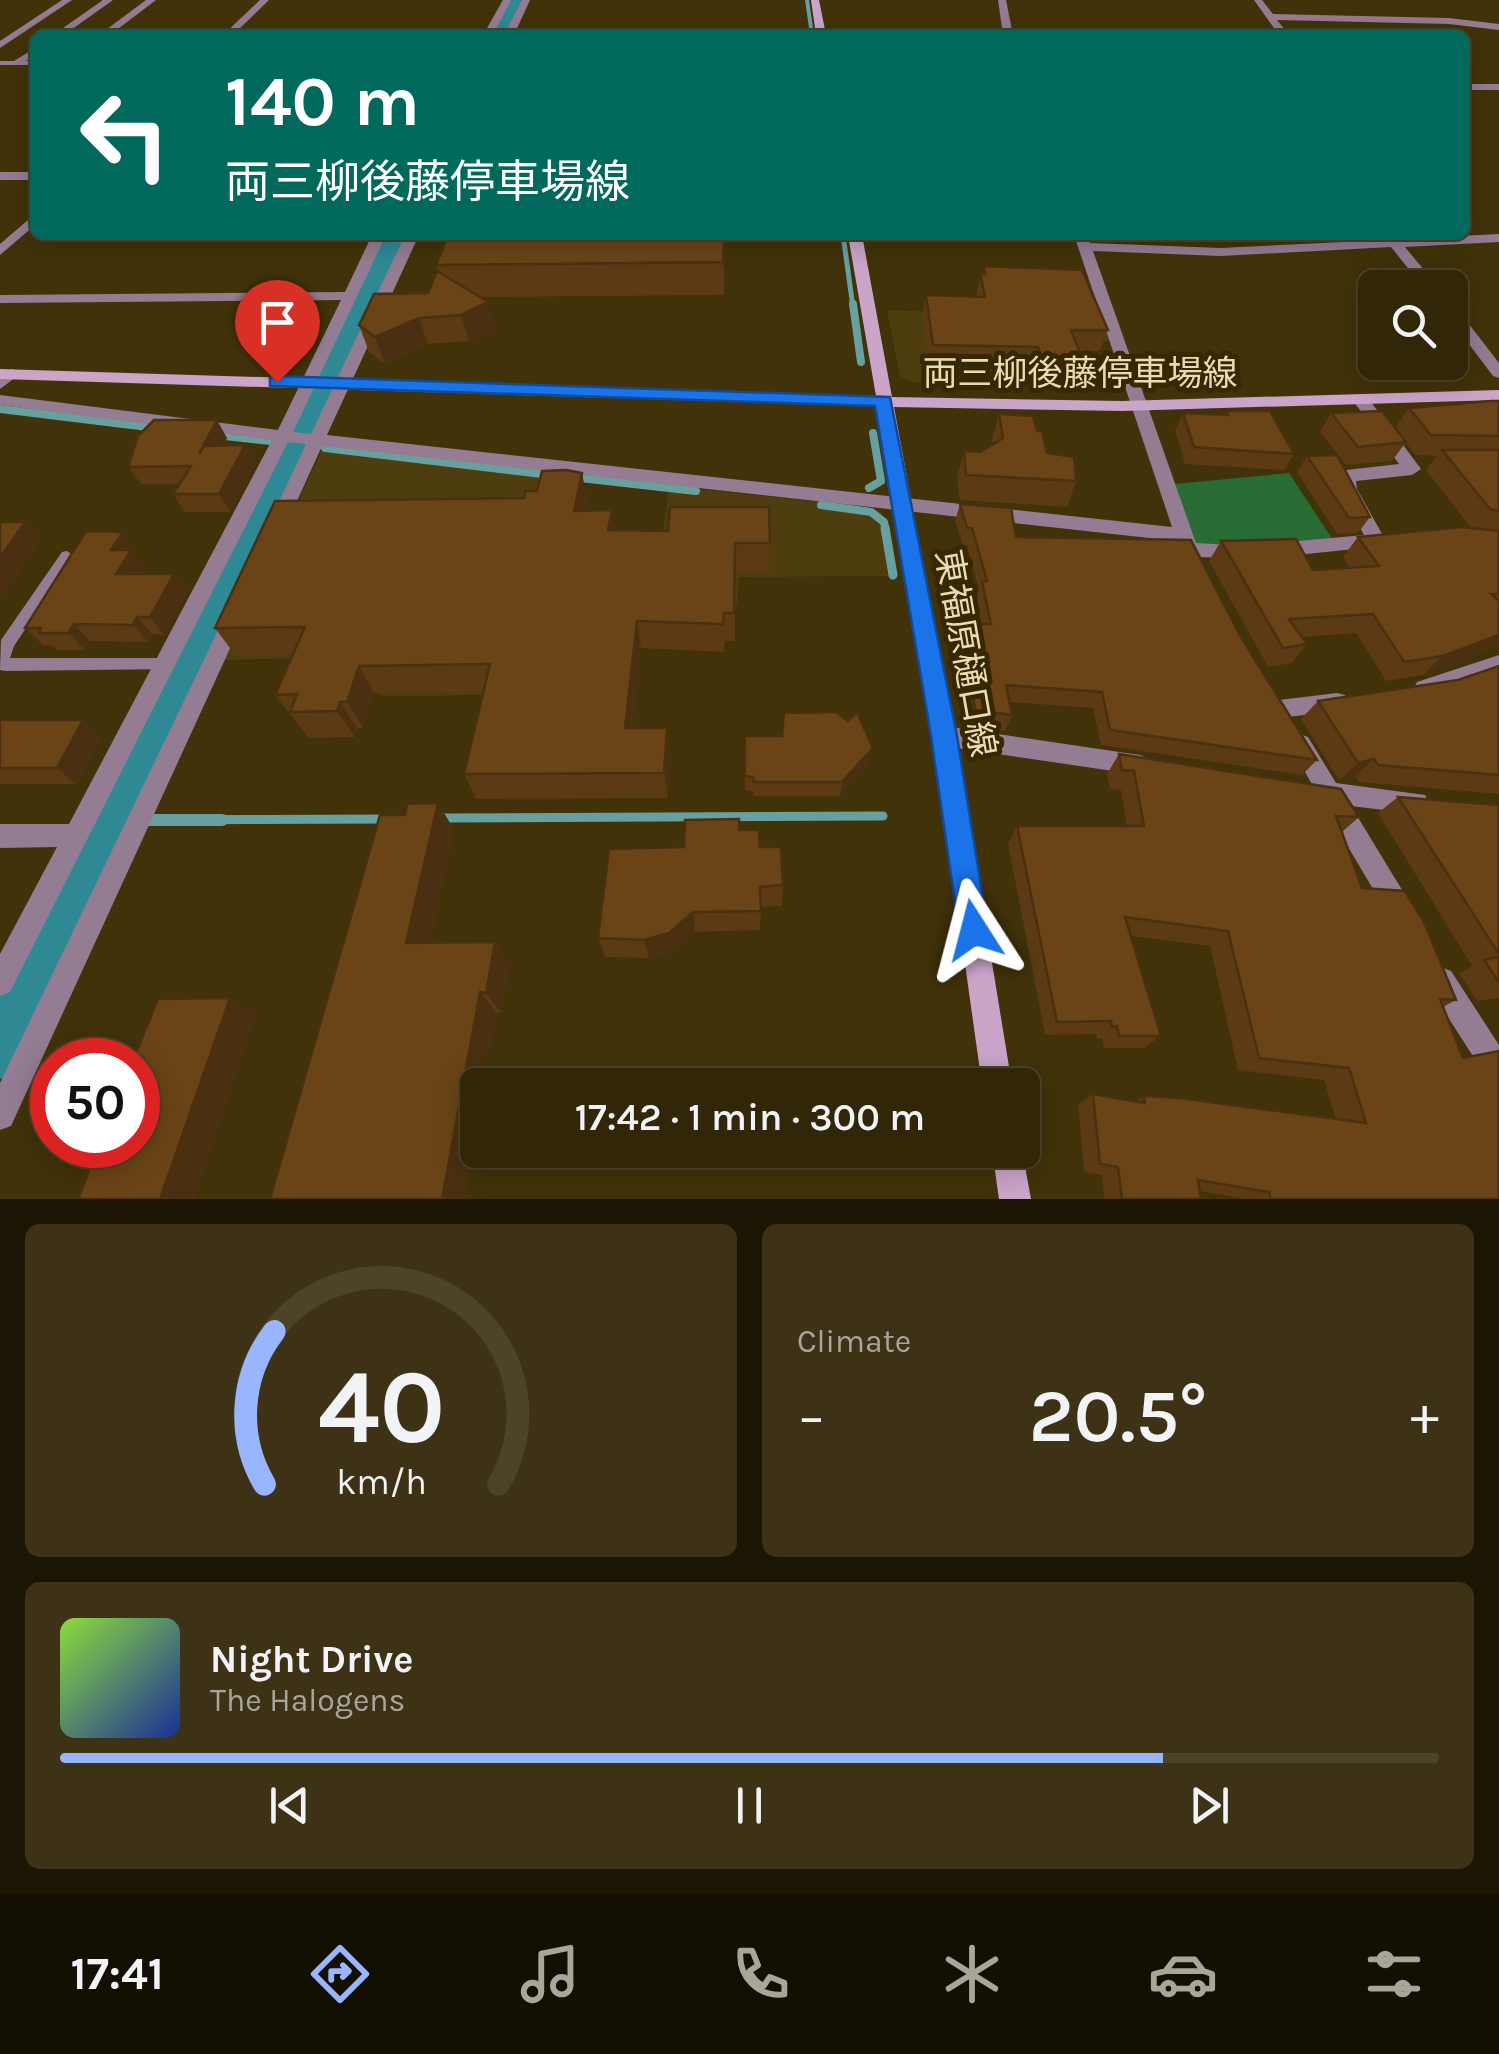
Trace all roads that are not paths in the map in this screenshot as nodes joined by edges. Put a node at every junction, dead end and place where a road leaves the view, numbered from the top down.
1 (68, 0) edge
2 (109, 0) edge
3 (152, 0) edge
4 (265, 0) edge
5 (507, 0) edge
6 (526, 0) edge
7 (814, 0) edge
8 (1002, 0) edge
9 (1258, 0) edge
10 (1272, 17) junction
11 (1499, 28) edge
12 (65, 30) edge
13 (111, 30) edge
14 (233, 30) edge
15 (491, 30) edge
16 (511, 30) edge
17 (819, 30) edge
18 (1007, 30) edge
19 (1281, 30) edge
20 (0, 45) edge
21 (30, 55) edge
22 (30, 63) edge
23 (0, 64) edge
24 (17, 64) junction
25 (1499, 86) edge
26 (1470, 87) edge
27 (0, 176) edge
28 (30, 176) edge
29 (30, 222) edge
30 (17, 234) junction
31 (30, 234) edge
32 (1470, 238) edge
33 (1499, 238) edge
34 (375, 240) edge
35 (410, 240) edge
36 (856, 240) edge
37 (1367, 240) edge
38 (1393, 240) edge
39 (1083, 241) edge
40 (0, 251) edge
41 (1417, 270) edge
42 (346, 296) junction
43 (0, 299) edge
44 (1468, 333) edge
45 (1499, 373) edge
46 (4, 377) edge
47 (310, 382) junction
48 (338, 383) junction
49 (1499, 395) edge
50 (0, 400) edge
51 (884, 401) junction
52 (1362, 402) junction
53 (1140, 406) junction
54 (285, 436) junction
55 (315, 439) junction
56 (902, 503) junction
57 (271, 539) edge
58 (1190, 551) junction
59 (66, 556) edge
60 (248, 588) edge
61 (165, 664) junction
62 (1499, 664) edge
63 (1398, 692) edge
64 (1360, 698) edge
65 (944, 736) junction
66 (1157, 768) edge
67 (1292, 788) edge
68 (1331, 794) junction
69 (1438, 804) edge
70 (76, 835) junction
71 (0, 836) edge
72 (1410, 928) edge
73 (1430, 961) edge
74 (0, 982) edge
75 (994, 1068) edge
76 (1499, 1071) edge
77 (0, 1115) edge
78 (1010, 1168) edge
79 (1015, 1199) edge

1 - 20 street
2 - 12 street
3 - 13 street
4 - 14 street
5 - 15 street
6 - 16 street
7 - 17 main road
8 - 18 street
9 - 10 street
10 - 11 street
10 - 19 street
21 - 24 street
22 - 24 lane
23 - 24 lane
25 - 26 street
27 - 28 street
29 - 30 street
30 - 31 street
30 - 40 street
32 - 33 street
34 - 42 street
35 - 48 street
36 - 51 main road, 東福原樋口線
37 - 39 street
38 - 41 street
39 - 53 street
42 - 43 street
42 - 47 street
44 - 45 street
46 - 47 main road, 両三柳後藤停車場線
47 - 48 main road, 両三柳後藤停車場線
47 - 54 street
48 - 51 main road, 両三柳後藤停車場線
48 - 55 street
49 - 52 main road, 両三柳後藤停車場線
50 - 54 street
51 - 53 main road, 両三柳後藤停車場線
51 - 56 main road, 東福原樋口線
52 - 53 main road, 両三柳後藤停車場線
52 - 58 street
53 - 58 street
54 - 55 street
54 - 61 street
55 - 56 street
55 - 57 street
56 - 58 street
56 - 65 main road, 東福原樋口線
59 - 61 lane
60 - 77 street
61 - 70 street
62 - 63 street
64 - 68 street
65 - 66 street
65 - 75 main road, 東福原樋口線
67 - 68 street
68 - 69 street
68 - 72 street
70 - 71 street
70 - 74 street
73 - 76 street
78 - 79 main road

